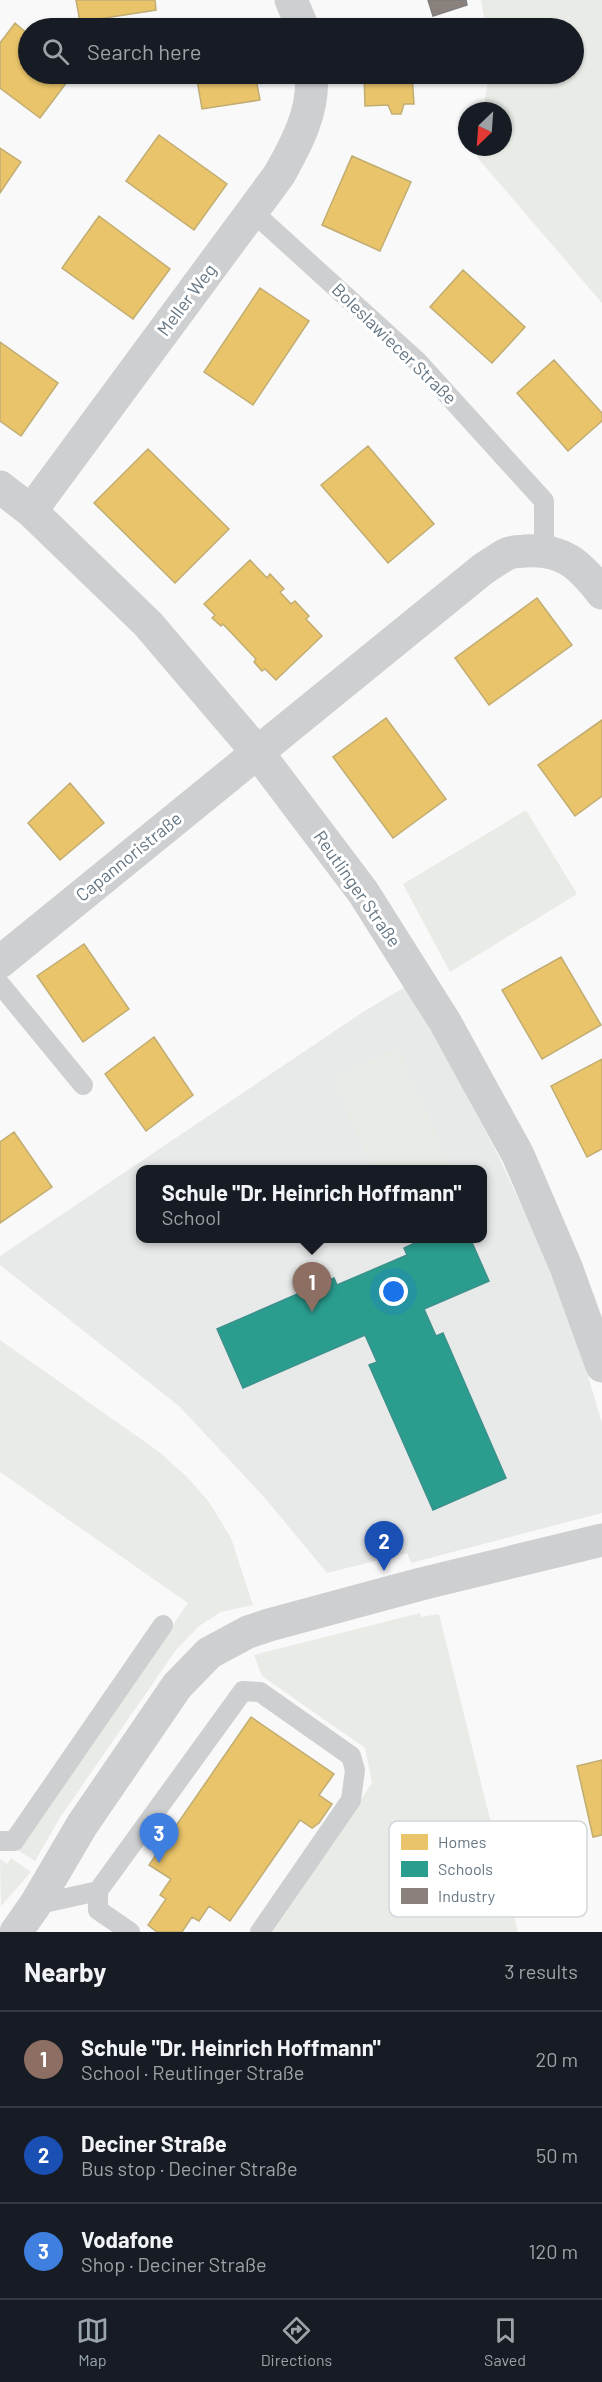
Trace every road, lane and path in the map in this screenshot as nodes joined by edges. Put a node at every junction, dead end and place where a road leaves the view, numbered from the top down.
1 (291, 0) edge
2 (299, 18) edge
3 (310, 84) edge
4 (253, 212) junction
5 (0, 487) edge
6 (31, 511) junction
7 (543, 550) junction
8 (602, 593) edge
9 (258, 753) junction
10 (0, 962) edge
11 (0, 984) edge
12 (83, 1085) dead end
13 (602, 1366) edge
14 (602, 1540) edge
15 (163, 1625) dead end
16 (0, 1840) edge
17 (98, 1891) junction
18 (36, 1905) junction
19 (16, 1932) edge
20 (130, 1932) edge
21 (260, 1932) edge

1 - 2 street
3 - 4 street, Meller Weg
4 - 6 street, Meller Weg
4 - 7 lane, Boleslawiecer Straße
5 - 6 street, Reutlinger Straße
6 - 9 street, Reutlinger Straße
7 - 8 street
7 - 9 street
9 - 10 street, Capannoristraße
9 - 13 street, Reutlinger Straße
11 - 12 lane
14 - 18 street
15 - 16 lane
17 - 18 lane
17 - 20 lane
17 - 21 lane
18 - 19 street

